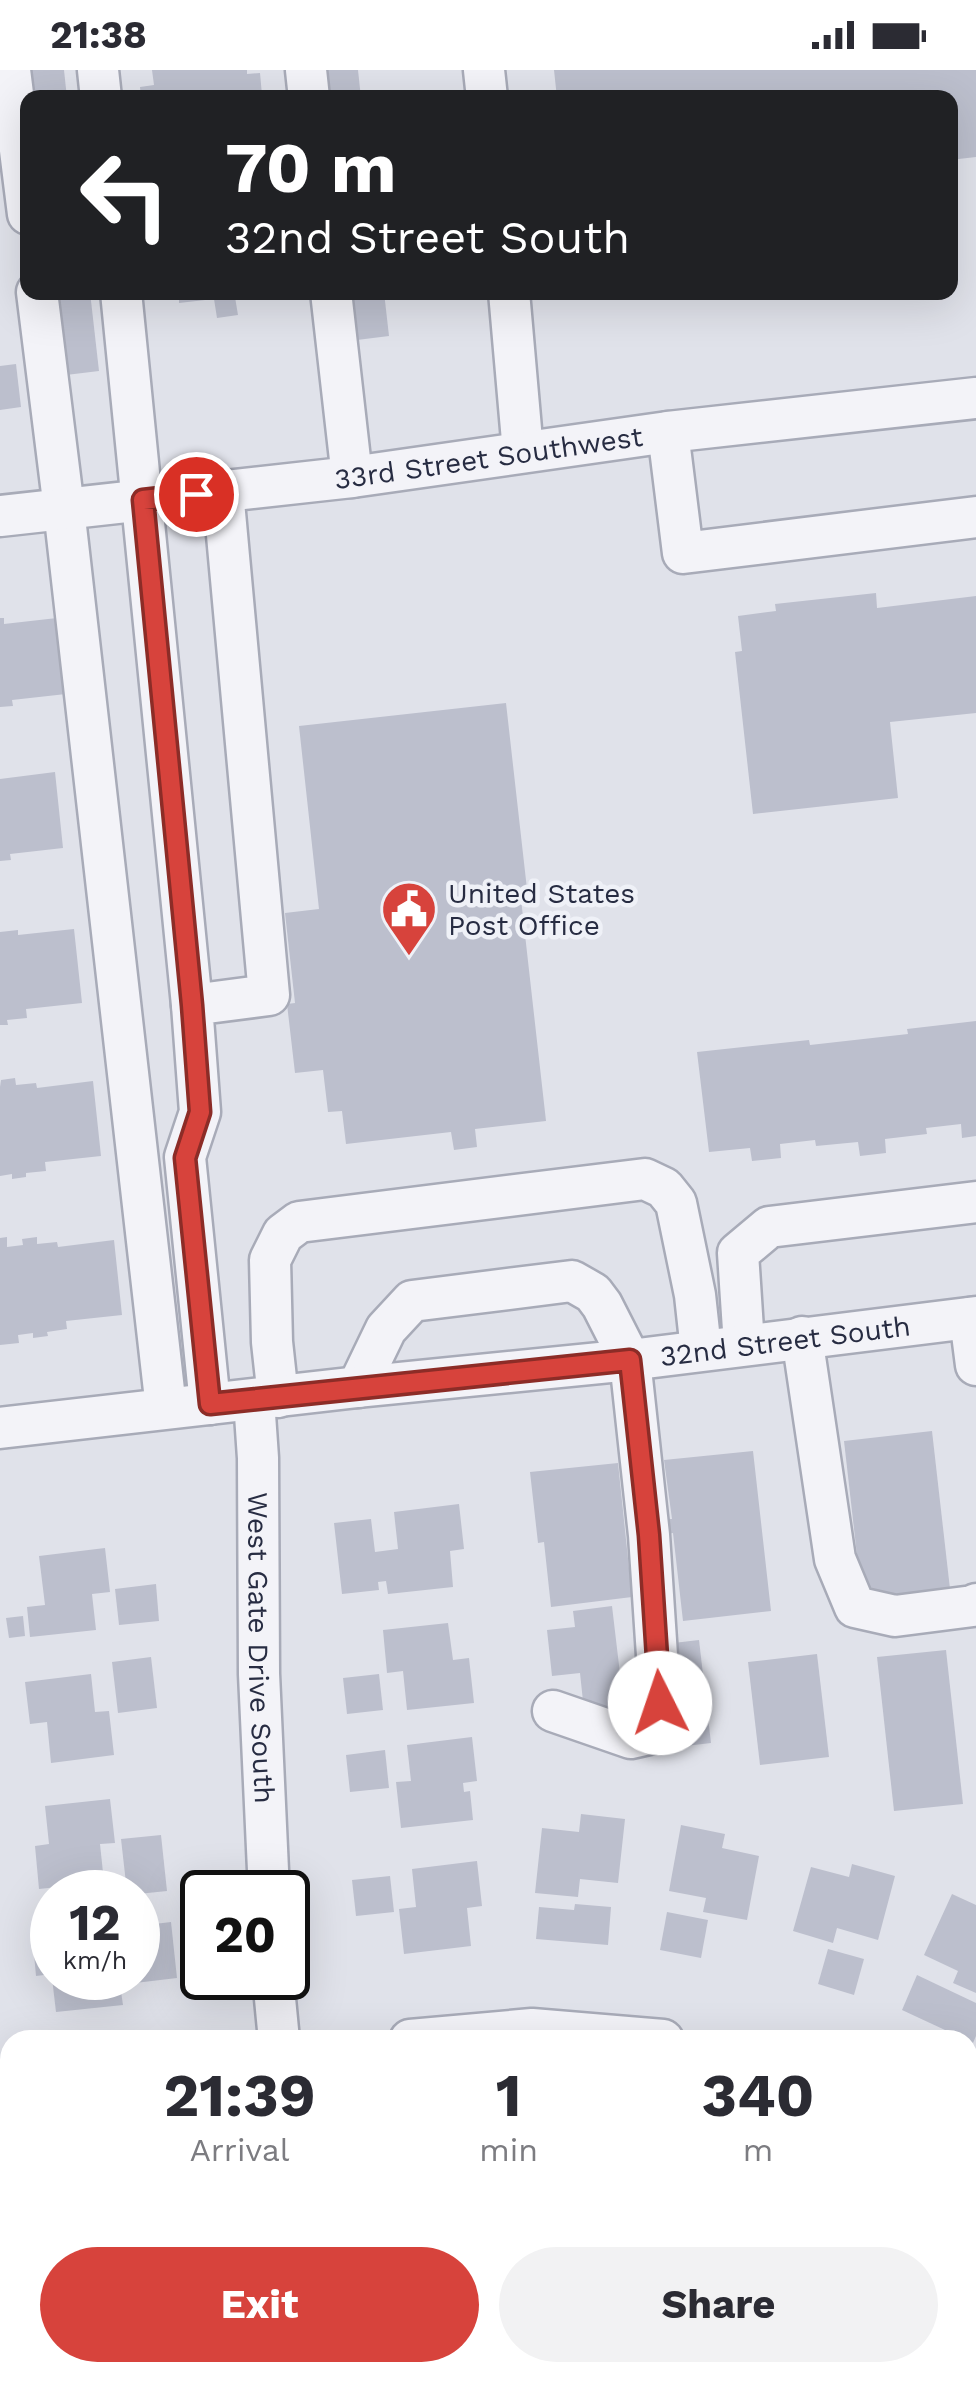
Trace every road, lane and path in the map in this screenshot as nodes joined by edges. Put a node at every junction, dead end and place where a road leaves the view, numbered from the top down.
1 (10, 70) edge
2 (20, 150) edge
3 (38, 300) edge
4 (122, 300) edge
5 (332, 300) edge
6 (511, 300) edge
7 (976, 398) edge
8 (668, 432) junction
9 (524, 452) junction
10 (352, 477) junction
11 (222, 491) junction
12 (143, 500) junction
13 (64, 509) junction
14 (0, 516) edge
15 (976, 517) edge
16 (192, 1005) junction
17 (976, 1202) edge
18 (973, 1317) edge
19 (802, 1337) junction
20 (744, 1344) junction
21 (701, 1350) junction
22 (630, 1360) junction
23 (976, 1365) edge
24 (358, 1387) junction
25 (266, 1398) junction
26 (210, 1404) junction
27 (166, 1408) junction
28 (0, 1428) edge
29 (976, 1604) edge
30 (553, 1711) dead end
31 (268, 1870) edge
32 (275, 2000) edge
33 (278, 2030) edge
34 (512, 2030) edge
35 (554, 2030) edge

1 - 2 street
3 - 13 street
4 - 12 street
5 - 10 street
6 - 9 street
7 - 8 street, 33rd Street Southwest
8 - 9 street, 33rd Street Southwest
8 - 15 street
9 - 10 street, 33rd Street Southwest
10 - 11 street, 33rd Street Southwest
11 - 12 street, 33rd Street Southwest
11 - 16 street
12 - 13 street, 33rd Street Southwest
12 - 16 street
13 - 14 street, 33rd Street Southwest
13 - 27 street
16 - 26 street
17 - 20 street
18 - 19 street, 32nd Street South
18 - 23 street
19 - 20 street, 32nd Street South
19 - 29 street
20 - 21 street, 32nd Street South
21 - 22 street, 32nd Street South
21 - 25 street, West Gate Drive South
22 - 24 street, 32nd Street South
22 - 24 street
22 - 30 street
24 - 25 street, 32nd Street South
25 - 26 street, 32nd Street South
25 - 31 street, West Gate Drive South
26 - 27 street, 32nd Street South
27 - 28 street, 32nd Street South
32 - 33 street
34 - 35 street

